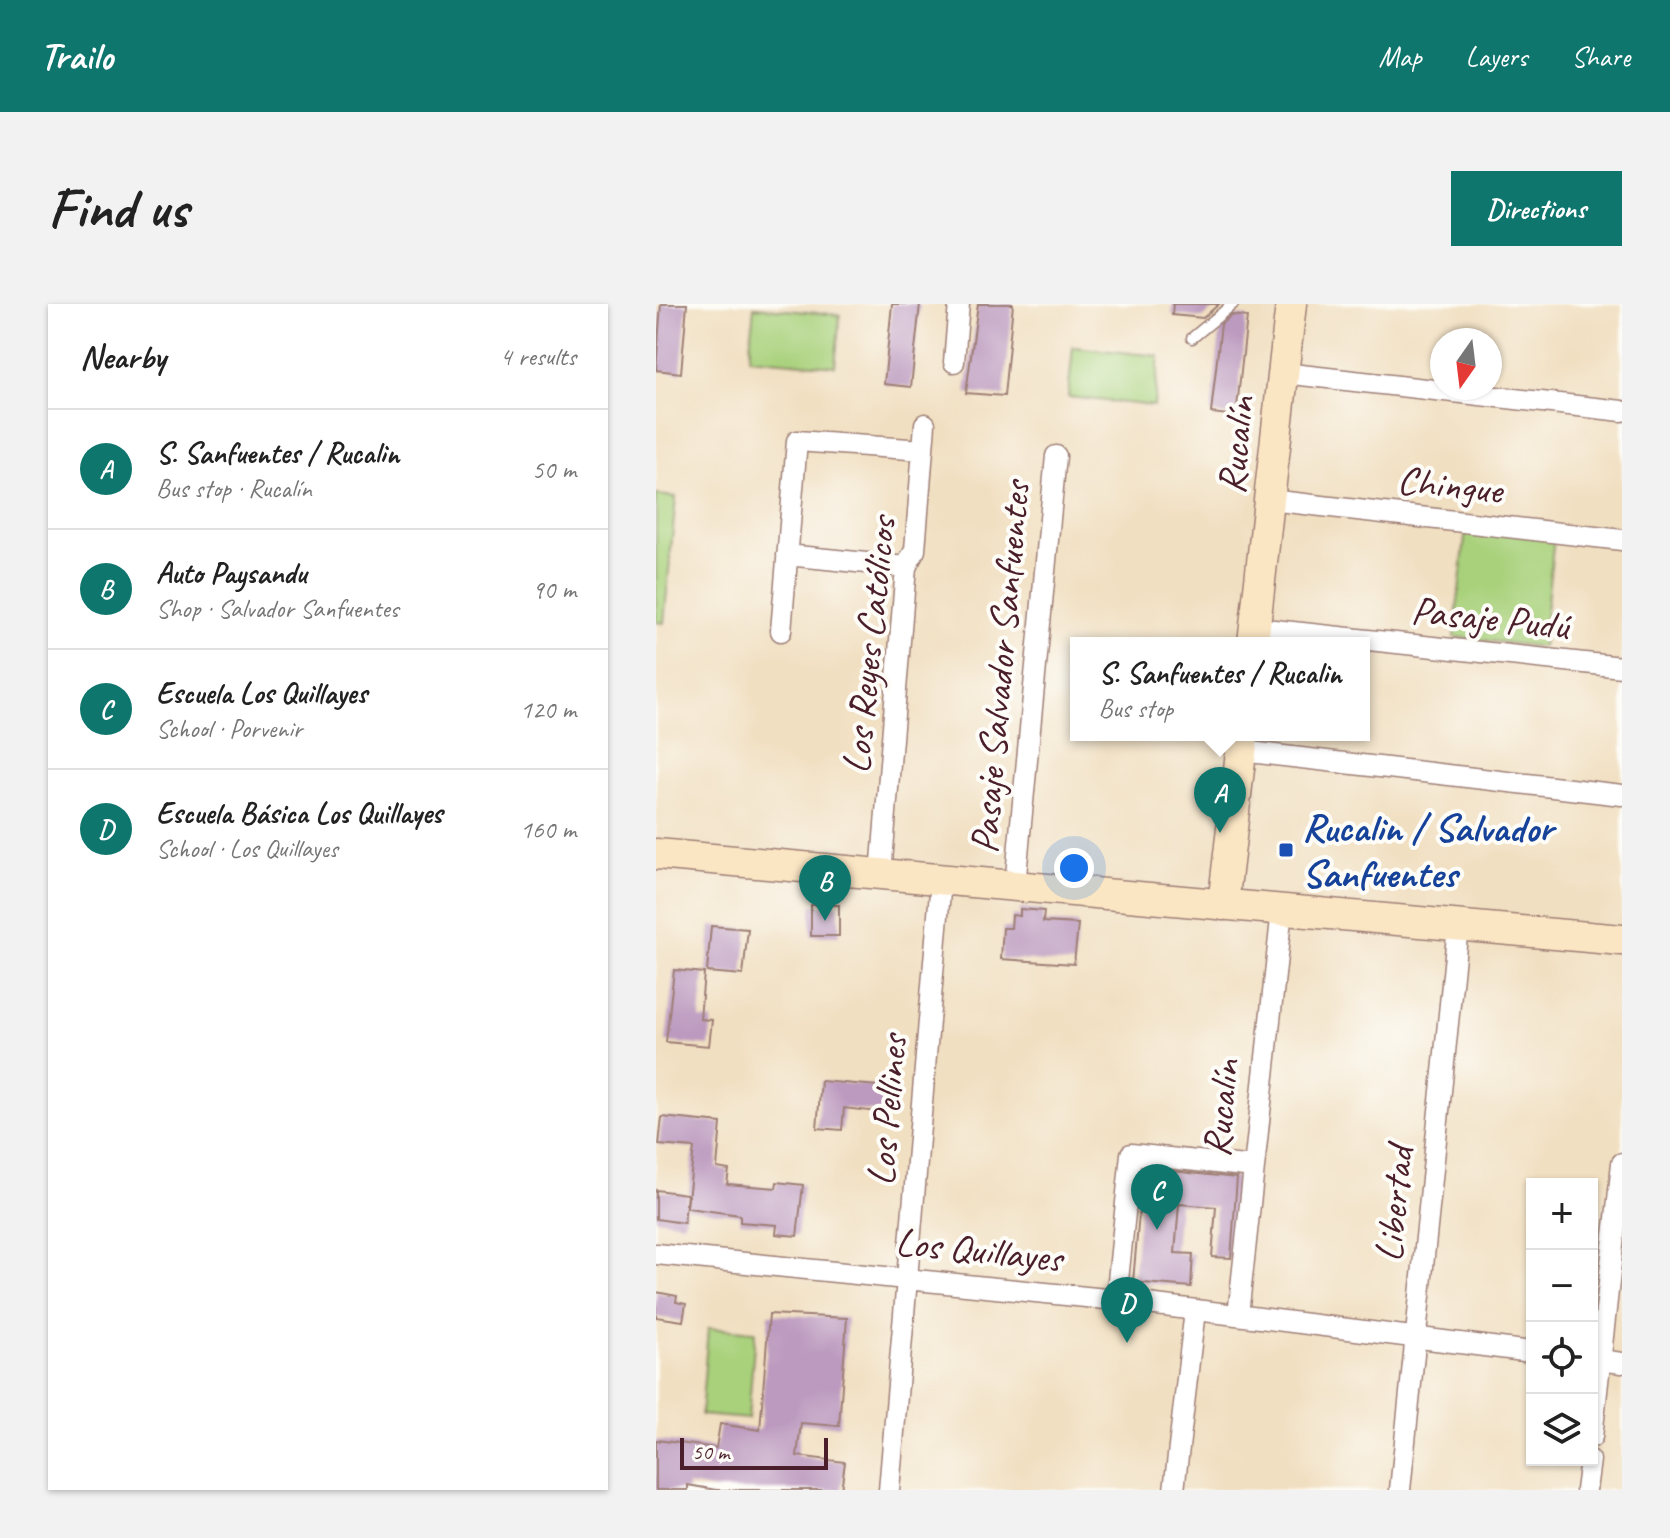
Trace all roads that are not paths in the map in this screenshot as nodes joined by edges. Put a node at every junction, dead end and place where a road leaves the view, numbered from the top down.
1 (959, 304) edge
2 (1233, 304) edge
3 (1291, 304) edge
4 (1192, 338) dead end
5 (954, 362) dead end
6 (1283, 373) junction
7 (1622, 411) edge
8 (925, 424) dead end
9 (923, 450) junction
10 (1056, 456) dead end
11 (1269, 500) junction
12 (1622, 540) edge
13 (787, 555) junction
14 (906, 567) junction
15 (781, 631) dead end
16 (1254, 635) edge
17 (1277, 637) edge
18 (1370, 645) edge
19 (1622, 667) edge
20 (1242, 743) edge
21 (1622, 795) edge
22 (656, 854) edge
23 (881, 874) junction
24 (941, 880) junction
25 (1015, 886) junction
26 (1223, 905) junction
27 (1282, 910) junction
28 (1458, 926) junction
29 (1622, 940) edge
30 (1622, 1163) edge
31 (1254, 1167) junction
32 (656, 1254) edge
33 (908, 1277) junction
34 (1116, 1300) junction
35 (1195, 1310) junction
36 (1238, 1315) junction
37 (1416, 1337) junction
38 (1598, 1345) edge
39 (1526, 1351) edge
40 (1598, 1360) edge
41 (1622, 1363) edge
42 (1589, 1466) edge
43 (889, 1490) edge
44 (1174, 1490) edge
45 (1400, 1490) edge
46 (1586, 1490) edge

1 - 5 street
2 - 4 lane
3 - 6 street, Rucalín
6 - 7 street
6 - 11 street, Rucalín
8 - 9 street, Los Reyes Católicos
9 - 13 street
9 - 14 street, Los Reyes Católicos
10 - 25 street, Pasaje Salvador Sanfuentes
11 - 12 street, Chingue
11 - 16 street, Rucalín
13 - 14 street
13 - 15 street
14 - 23 street, Los Reyes Católicos
16 - 17 street, Pasaje Pudú
18 - 19 street, Pasaje Pudú
20 - 21 street
20 - 26 street
22 - 23 street
23 - 24 street
24 - 25 street
24 - 33 street, Los Pellines
25 - 26 street
26 - 27 street
27 - 28 street
27 - 31 street, Rucalín
28 - 29 street
28 - 37 street, Libertad
30 - 38 street
31 - 34 street
31 - 36 street, Rucalín
32 - 33 street, Los Quillayes
33 - 34 street, Los Quillayes
33 - 43 street, Los Pellines
34 - 35 street, Los Quillayes
35 - 36 street, Los Quillayes
35 - 44 street
36 - 37 street, Los Quillayes
37 - 39 street, Los Quillayes
37 - 45 street, Libertad
40 - 41 street
42 - 46 street

